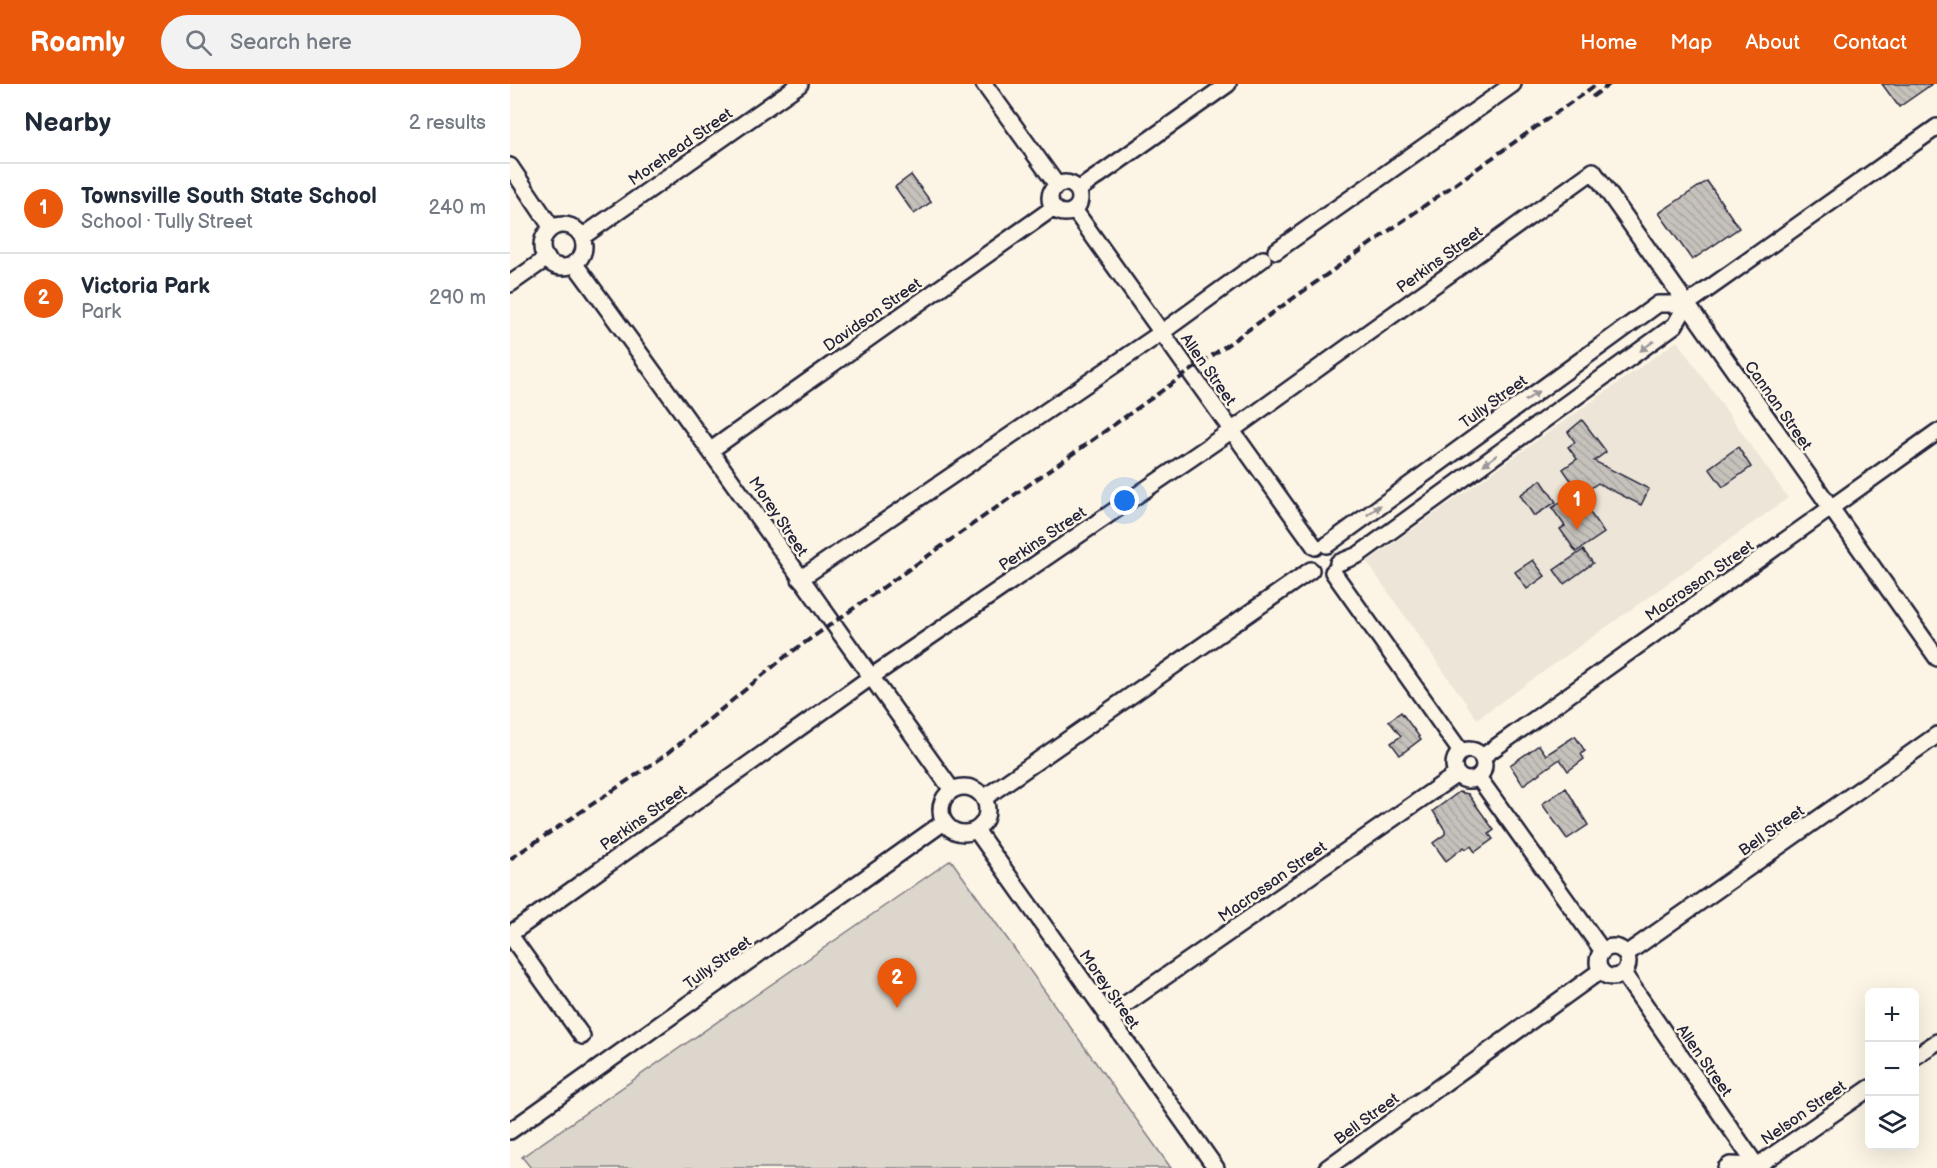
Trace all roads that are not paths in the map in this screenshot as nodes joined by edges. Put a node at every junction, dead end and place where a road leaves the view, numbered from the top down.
1 (800, 84) edge
2 (984, 84) edge
3 (1228, 84) edge
4 (1513, 84) edge
5 (1937, 128) edge
6 (510, 166) edge
7 (1593, 171) joint
8 (1057, 185) junction
9 (1078, 190) junction
10 (1053, 208) junction
11 (1075, 211) junction
12 (552, 228) junction
13 (582, 237) junction
14 (547, 258) junction
15 (574, 263) junction
16 (510, 284) edge
17 (1687, 304) junction
18 (1161, 333) junction
19 (1231, 431) junction
20 (1937, 432) edge
21 (711, 450) junction
22 (1831, 510) junction
23 (1321, 546) junction
24 (1336, 567) junction
25 (1311, 570) junction
26 (800, 579) junction
27 (1937, 658) edge
28 (871, 677) junction
29 (1937, 735) edge
30 (1461, 752) junction
31 (1482, 757) junction
32 (1456, 774) junction
33 (1478, 777) junction
34 (952, 790) junction
35 (984, 798) junction
36 (944, 822) junction
37 (976, 830) junction
38 (510, 935) edge
39 (1602, 950) junction
40 (1626, 954) junction
41 (1600, 972) junction
42 (1623, 973) junction
43 (1107, 1017) junction
44 (582, 1035) dead end
45 (1937, 1042) edge
46 (1919, 1054) edge
47 (1865, 1091) edge
48 (510, 1131) edge
49 (1757, 1167) edge
50 (1216, 1168) edge
51 (1327, 1168) edge
52 (1726, 1168) edge

1 - 13 street, Morehead Street
2 - 8 street
3 - 9 street
4 - 18 street
5 - 17 street
6 - 12 street
7 - 17 street, Cannan Street
7 - 19 street, Perkins Street
8 - 9 street
8 - 10 street
9 - 11 street
10 - 11 street
10 - 21 street, Davidson Street
11 - 18 street, Allen Street
12 - 13 street
12 - 14 street
13 - 15 street
14 - 15 street
14 - 16 street
15 - 21 street, Morey Street
17 - 22 street, Cannan Street
23 -> 17 street, Tully Street
17 -> 24 street
18 - 19 street, Allen Street
18 - 26 street
19 - 23 street, Allen Street
19 - 28 street, Perkins Street
20 - 22 street, Macrossan Street
21 - 26 street, Morey Street
22 - 27 street, Cannan Street
22 - 31 street, Macrossan Street
23 - 24 street
23 - 25 street
24 - 25 street
24 - 30 street
25 - 35 street
26 - 28 street, Morey Street
28 - 34 street, Morey Street
28 - 38 street, Perkins Street
29 - 40 street, Bell Street
30 - 31 street
30 - 32 street
31 - 33 street
32 - 33 street
32 - 43 street, Macrossan Street
33 - 39 street
34 - 35 street
34 - 36 street
35 - 37 street
36 - 37 street
36 - 48 street, Tully Street
37 - 43 street, Morey Street
38 - 44 street
39 - 40 street
39 - 41 street
40 - 42 street
41 - 42 street
41 - 51 street, Bell Street
42 - 49 street, Allen Street
43 - 50 street, Morey Street
45 - 46 street
47 - 49 street, Nelson Street
49 - 52 street, Nelson Street

